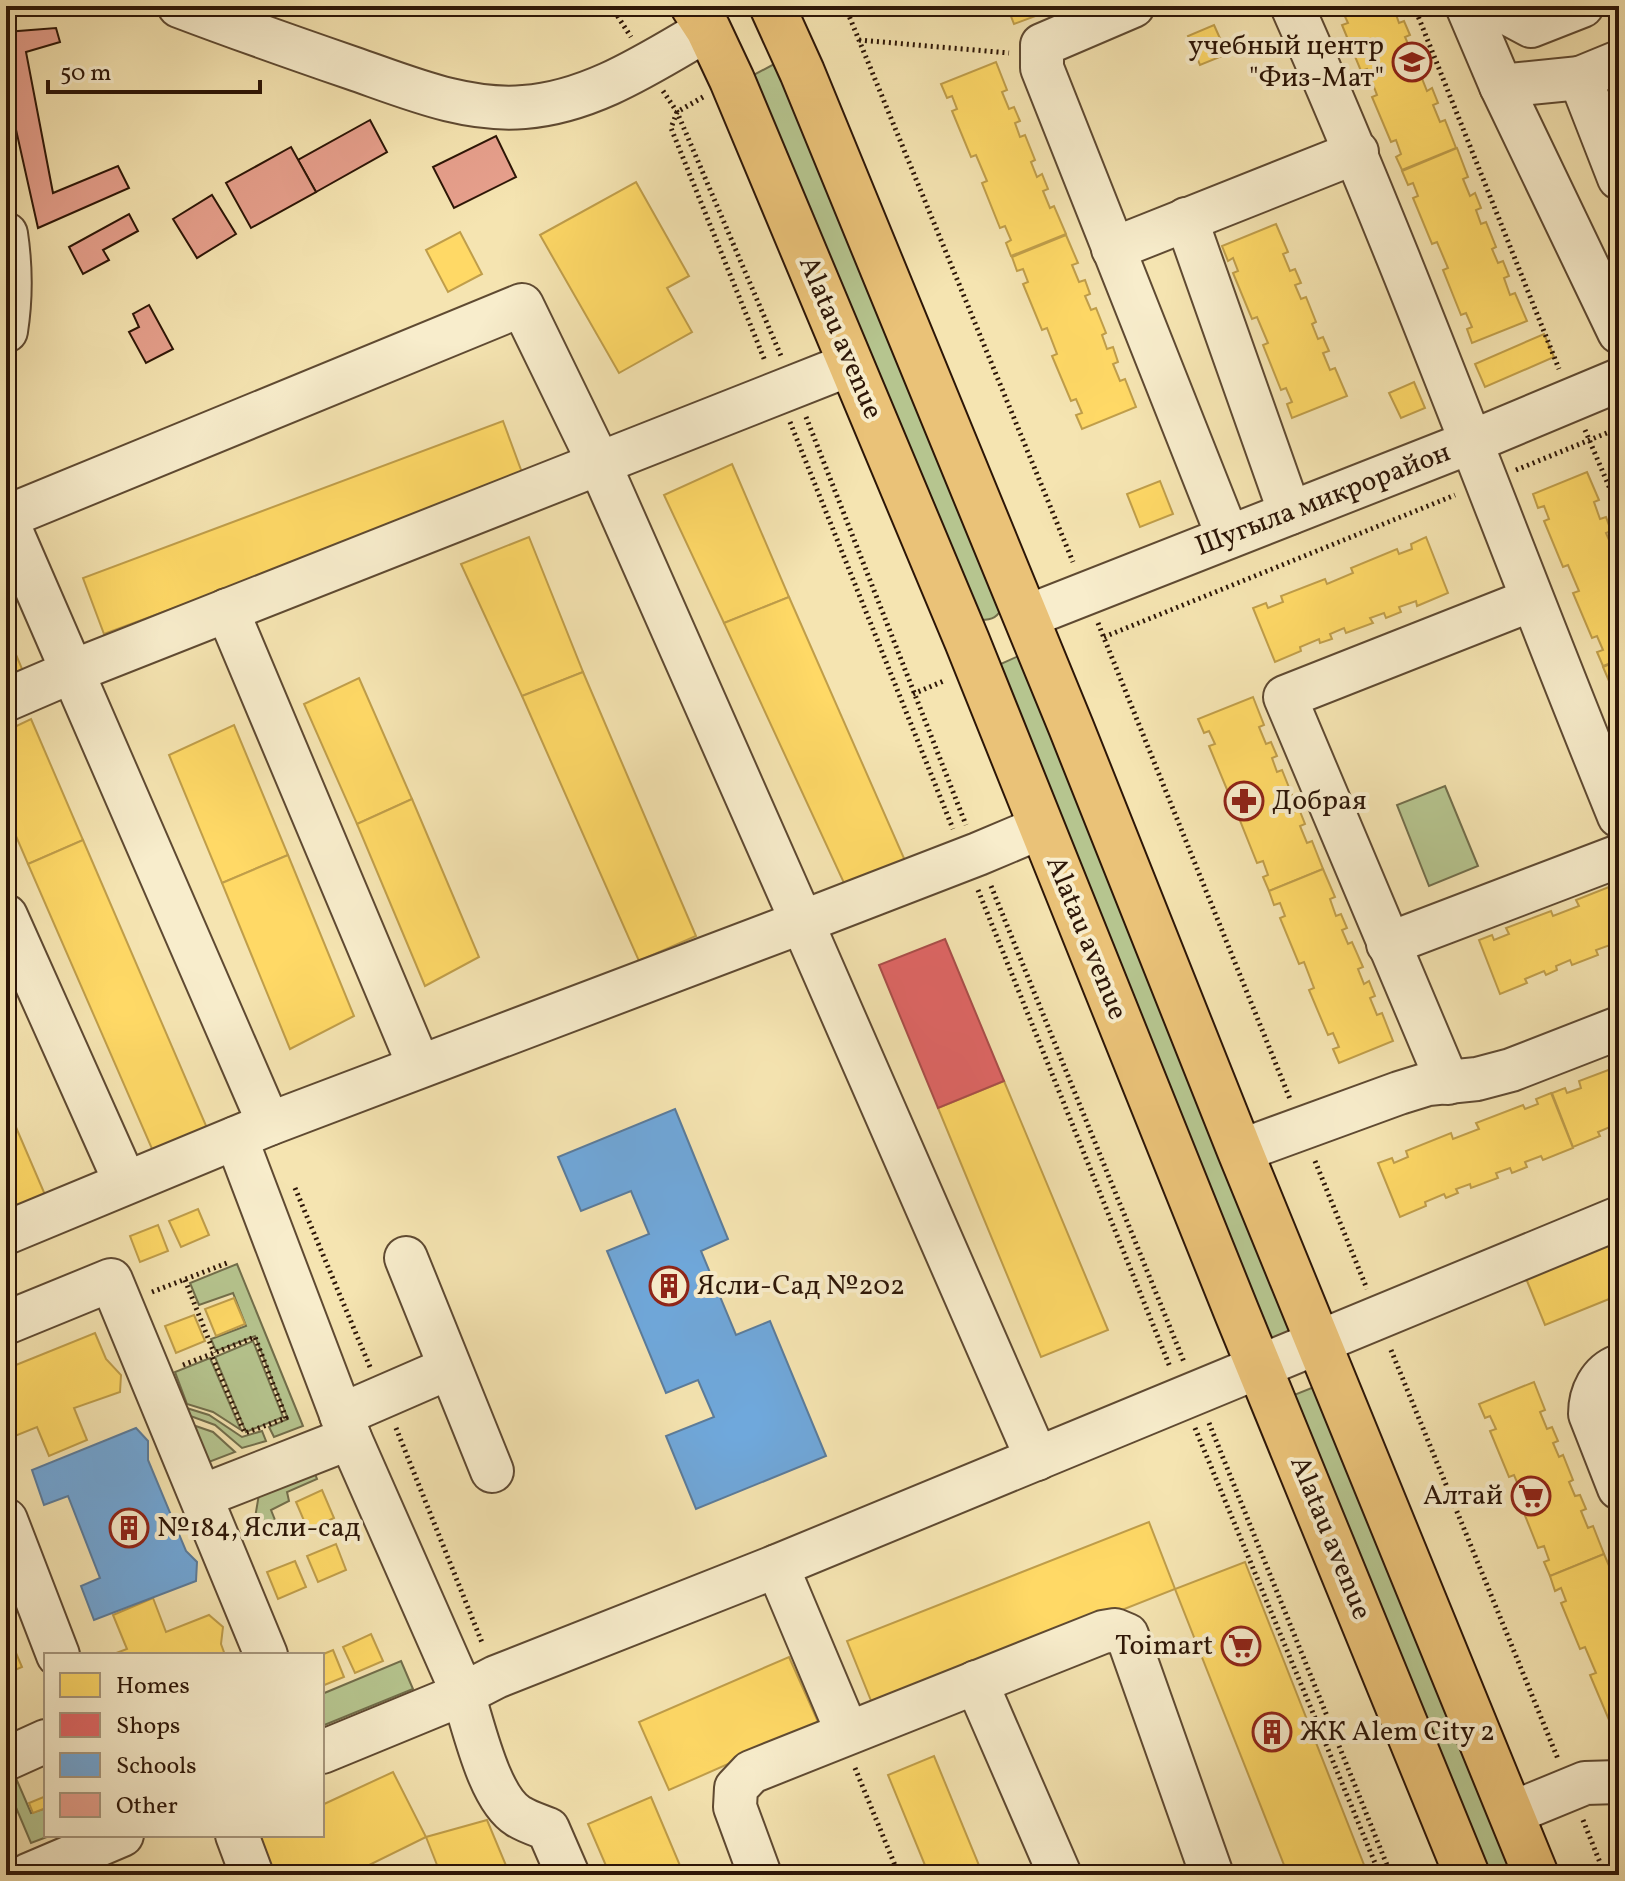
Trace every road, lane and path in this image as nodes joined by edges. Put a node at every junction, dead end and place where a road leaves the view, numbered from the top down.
1 (179, 6) edge
2 (611, 6) edge
3 (750, 6) edge
4 (772, 6) edge
5 (845, 6) edge
6 (1133, 6) edge
7 (1292, 6) edge
8 (1414, 6) edge
9 (1467, 6) edge
10 (1500, 6) edge
11 (1582, 6) edge
12 (700, 18) edge
13 (859, 40) junction
14 (636, 45) dead end
15 (1042, 55) junction
16 (1619, 62) edge
17 (1580, 78) junction
18 (1501, 86) junction
19 (704, 96) dead end
20 (677, 112) junction
21 (1357, 152) junction
22 (1619, 178) edge
23 (1186, 219) junction
24 (6, 234) edge
25 (1113, 249) junction
26 (6, 331) edge
27 (1619, 332) edge
28 (851, 364) junction
29 (1619, 380) edge
30 (786, 388) junction
31 (1572, 400) junction
32 (1619, 428) edge
33 (1590, 440) junction
34 (1471, 442) junction
35 (599, 463) junction
36 (1487, 482) junction
37 (1619, 510) edge
38 (1290, 513) junction
39 (6, 518) edge
40 (1228, 537) junction
41 (1086, 593) junction
42 (1531, 600) junction
43 (227, 610) junction
44 (1026, 617) junction
45 (1104, 637) junction
46 (962, 658) junction
47 (71, 672) junction
48 (913, 694) junction
49 (6, 700) edge
50 (1619, 816) edge
51 (1042, 827) junction
52 (972, 856) junction
53 (1619, 856) edge
54 (6, 916) edge
55 (802, 922) junction
56 (1388, 944) junction
57 (1619, 1028) edge
58 (419, 1066) junction
59 (1448, 1083) junction
60 (1302, 1128) junction
61 (252, 1131) junction
62 (1240, 1151) junction
63 (125, 1182) junction
64 (1619, 1218) edge
65 (6, 1233) edge
66 (406, 1258) dead end
67 (227, 1263) dead end
68 (185, 1280) junction
69 (122, 1305) junction
70 (1379, 1319) junction
71 (6, 1323) edge
72 (1319, 1343) junction
73 (212, 1354) junction
74 (1619, 1366) edge
75 (449, 1368) junction
76 (1260, 1368) junction
77 (152, 1377) junction
78 (1190, 1397) junction
79 (346, 1427) junction
80 (1037, 1459) junction
81 (492, 1471) dead end
82 (1619, 1488) edge
83 (202, 1496) junction
84 (6, 1520) edge
85 (777, 1566) junction
86 (57, 1653) edge
87 (265, 1653) edge
88 (976, 1682) junction
89 (463, 1694) junction
90 (847, 1732) junction
91 (44, 1742) edge
92 (324, 1751) edge
93 (6, 1759) edge
94 (1619, 1782) edge
95 (1570, 1789) junction
96 (1512, 1813) junction
97 (117, 1837) edge
98 (238, 1837) edge
99 (28, 1875) edge
100 (252, 1875) edge
101 (568, 1875) edge
102 (760, 1875) edge
103 (899, 1875) edge
104 (1060, 1875) edge
105 (1212, 1875) edge
106 (1380, 1875) edge
107 (1391, 1875) edge
108 (1467, 1875) edge
109 (1536, 1875) edge
110 (1605, 1875) edge

1 - 12 street
2 - 14 path
3 - 12 main road
4 - 44 main road
5 - 13 path
6 - 15 street
7 - 21 street
8 - 31 path
9 - 18 street
10 - 11 street
12 - 28 main road, Alatau avenue
13 - 15 path
13 - 41 path
15 - 25 street
16 - 17 street
17 - 18 street
17 - 22 street
18 - 27 street
19 - 20 path
20 - 30 path
20 - 30 path
21 - 23 street
21 - 34 street
23 - 25 street
23 - 38 street
24 - 26 street
25 - 40 street
28 - 30 street
28 - 46 main road, Alatau avenue
29 - 31 street, Шугыла микрорайон
30 - 35 street
30 - 48 path
30 - 52 path
31 - 33 path
31 - 34 street, Шугыла микрорайон
32 - 33 path
33 - 36 path
33 - 37 path
34 - 36 street
34 - 38 street, Шугыла микрорайон
35 - 39 street
35 - 43 street
35 - 55 street
36 - 42 street
36 - 45 path
38 - 40 street, Шугыла микрорайон
39 - 47 street
40 - 41 street, Шугыла микрорайон
41 - 44 street, Шугыла микрорайон
41 - 45 path
42 - 50 street
42 - 56 street
43 - 47 street
43 - 58 street
44 - 46 main road
44 - 62 main road
45 - 60 path
46 - 48 path
46 - 51 main road, Alatau avenue
47 - 49 street
47 - 61 street
48 - 52 path
51 - 52 street
51 - 76 main road, Alatau avenue
52 - 55 street
52 - 78 path
52 - 78 path
53 - 56 street
54 - 63 street
55 - 58 street
55 - 80 street
56 - 59 street
57 - 59 street
58 - 61 street
59 - 60 street
60 - 62 street
60 - 70 path
61 - 63 street
61 - 79 street
62 - 72 main road
63 - 65 street
64 - 70 street
66 - 75 street
67 - 68 path
68 - 69 path
68 - 73 path
69 - 71 street
69 - 77 street
70 - 72 street
70 - 95 path
72 - 76 street
72 - 96 main road
73 - 73 path
73 - 77 path
74 - 82 street
75 - 79 street
75 - 81 street
76 - 78 street
76 - 108 main road, Alatau avenue
77 - 83 street
78 - 80 street
78 - 106 path
78 - 107 path
79 - 83 street
79 - 89 street
80 - 85 street
83 - 87 street
84 - 86 street
85 - 89 street
85 - 90 street
88 - 90 street
88 - 104 street
88 - 105 street
89 - 92 street
89 - 101 street
90 - 102 street
90 - 103 path
91 - 93 street
94 - 95 street
95 - 96 street
95 - 110 path
96 - 109 main road
97 - 99 street
98 - 100 street

